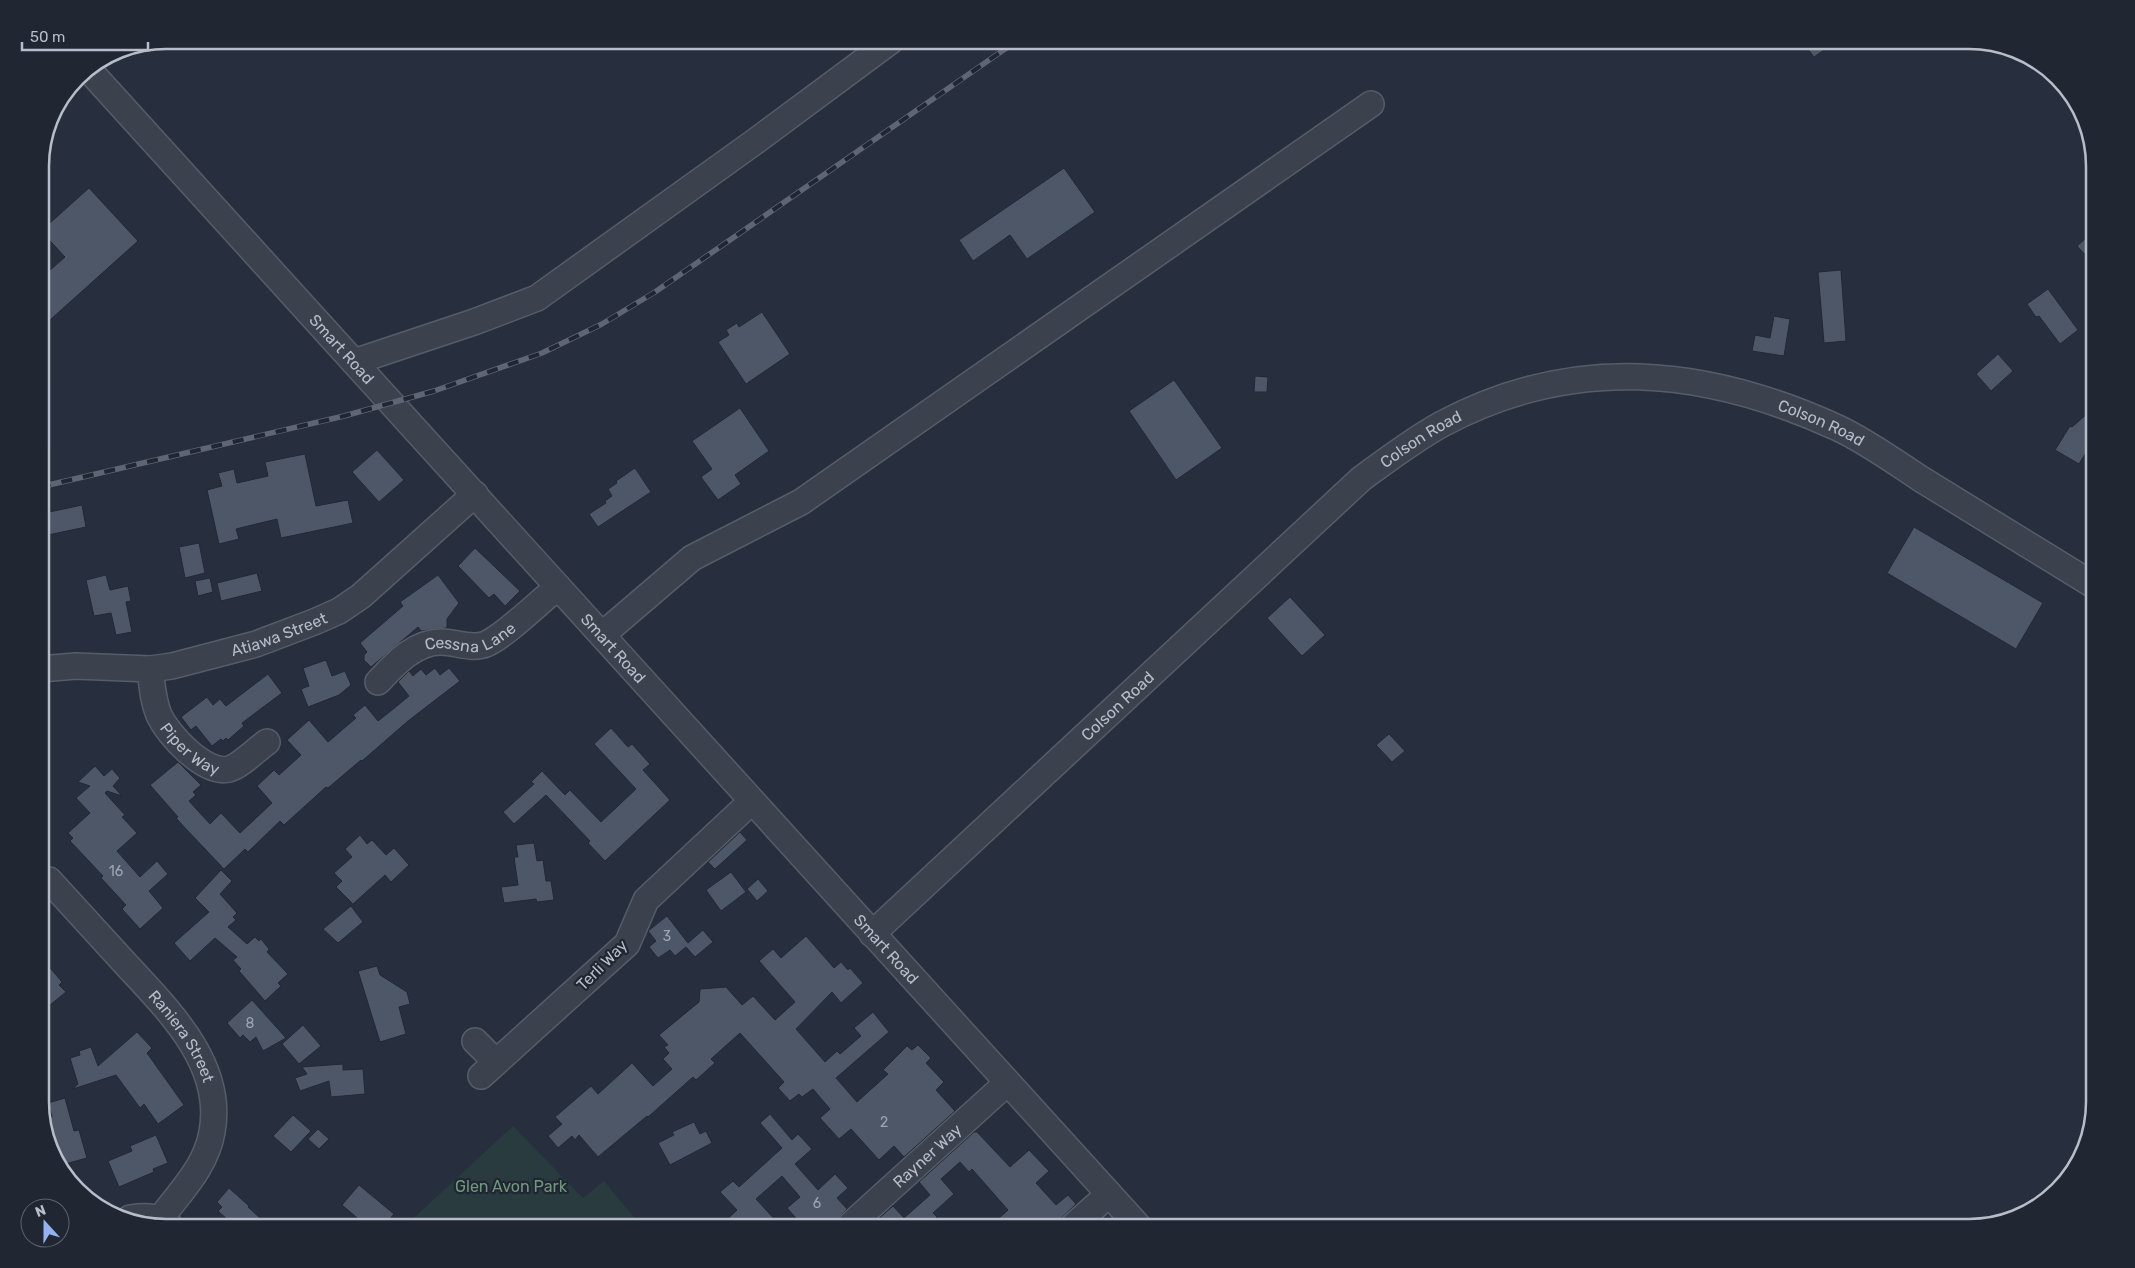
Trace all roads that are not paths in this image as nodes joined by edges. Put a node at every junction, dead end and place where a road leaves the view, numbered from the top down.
1 (880, 49) edge
2 (93, 75) edge
3 (1370, 104) dead end
4 (354, 362) junction
5 (475, 494) junction
6 (2086, 580) edge
7 (558, 587) junction
8 (602, 635) junction
9 (49, 668) edge
10 (150, 669) junction
11 (378, 682) dead end
12 (267, 742) dead end
13 (752, 801) junction
14 (49, 880) dead end
15 (872, 934) junction
16 (475, 1041) dead end
17 (1007, 1083) junction
18 (1109, 1194) junction
19 (168, 1219) edge
20 (857, 1219) edge
21 (1081, 1219) edge
22 (1132, 1219) edge

1 - 4 street
2 - 4 street, Smart Road
3 - 8 street
4 - 5 street, Smart Road
5 - 7 street, Smart Road
5 - 10 street, Atiawa Street
6 - 15 street, Colson Road
7 - 8 street, Smart Road
7 - 11 street, Cessna Lane
8 - 13 street, Smart Road
9 - 10 street, Atiawa Street
10 - 12 street, Piper Way
13 - 15 street, Smart Road
13 - 16 street, Terli Way
14 - 19 street, Raniera Street
15 - 17 street, Smart Road
17 - 18 street, Smart Road
17 - 20 street, Rayner Way
18 - 21 street
18 - 22 street, Smart Road

